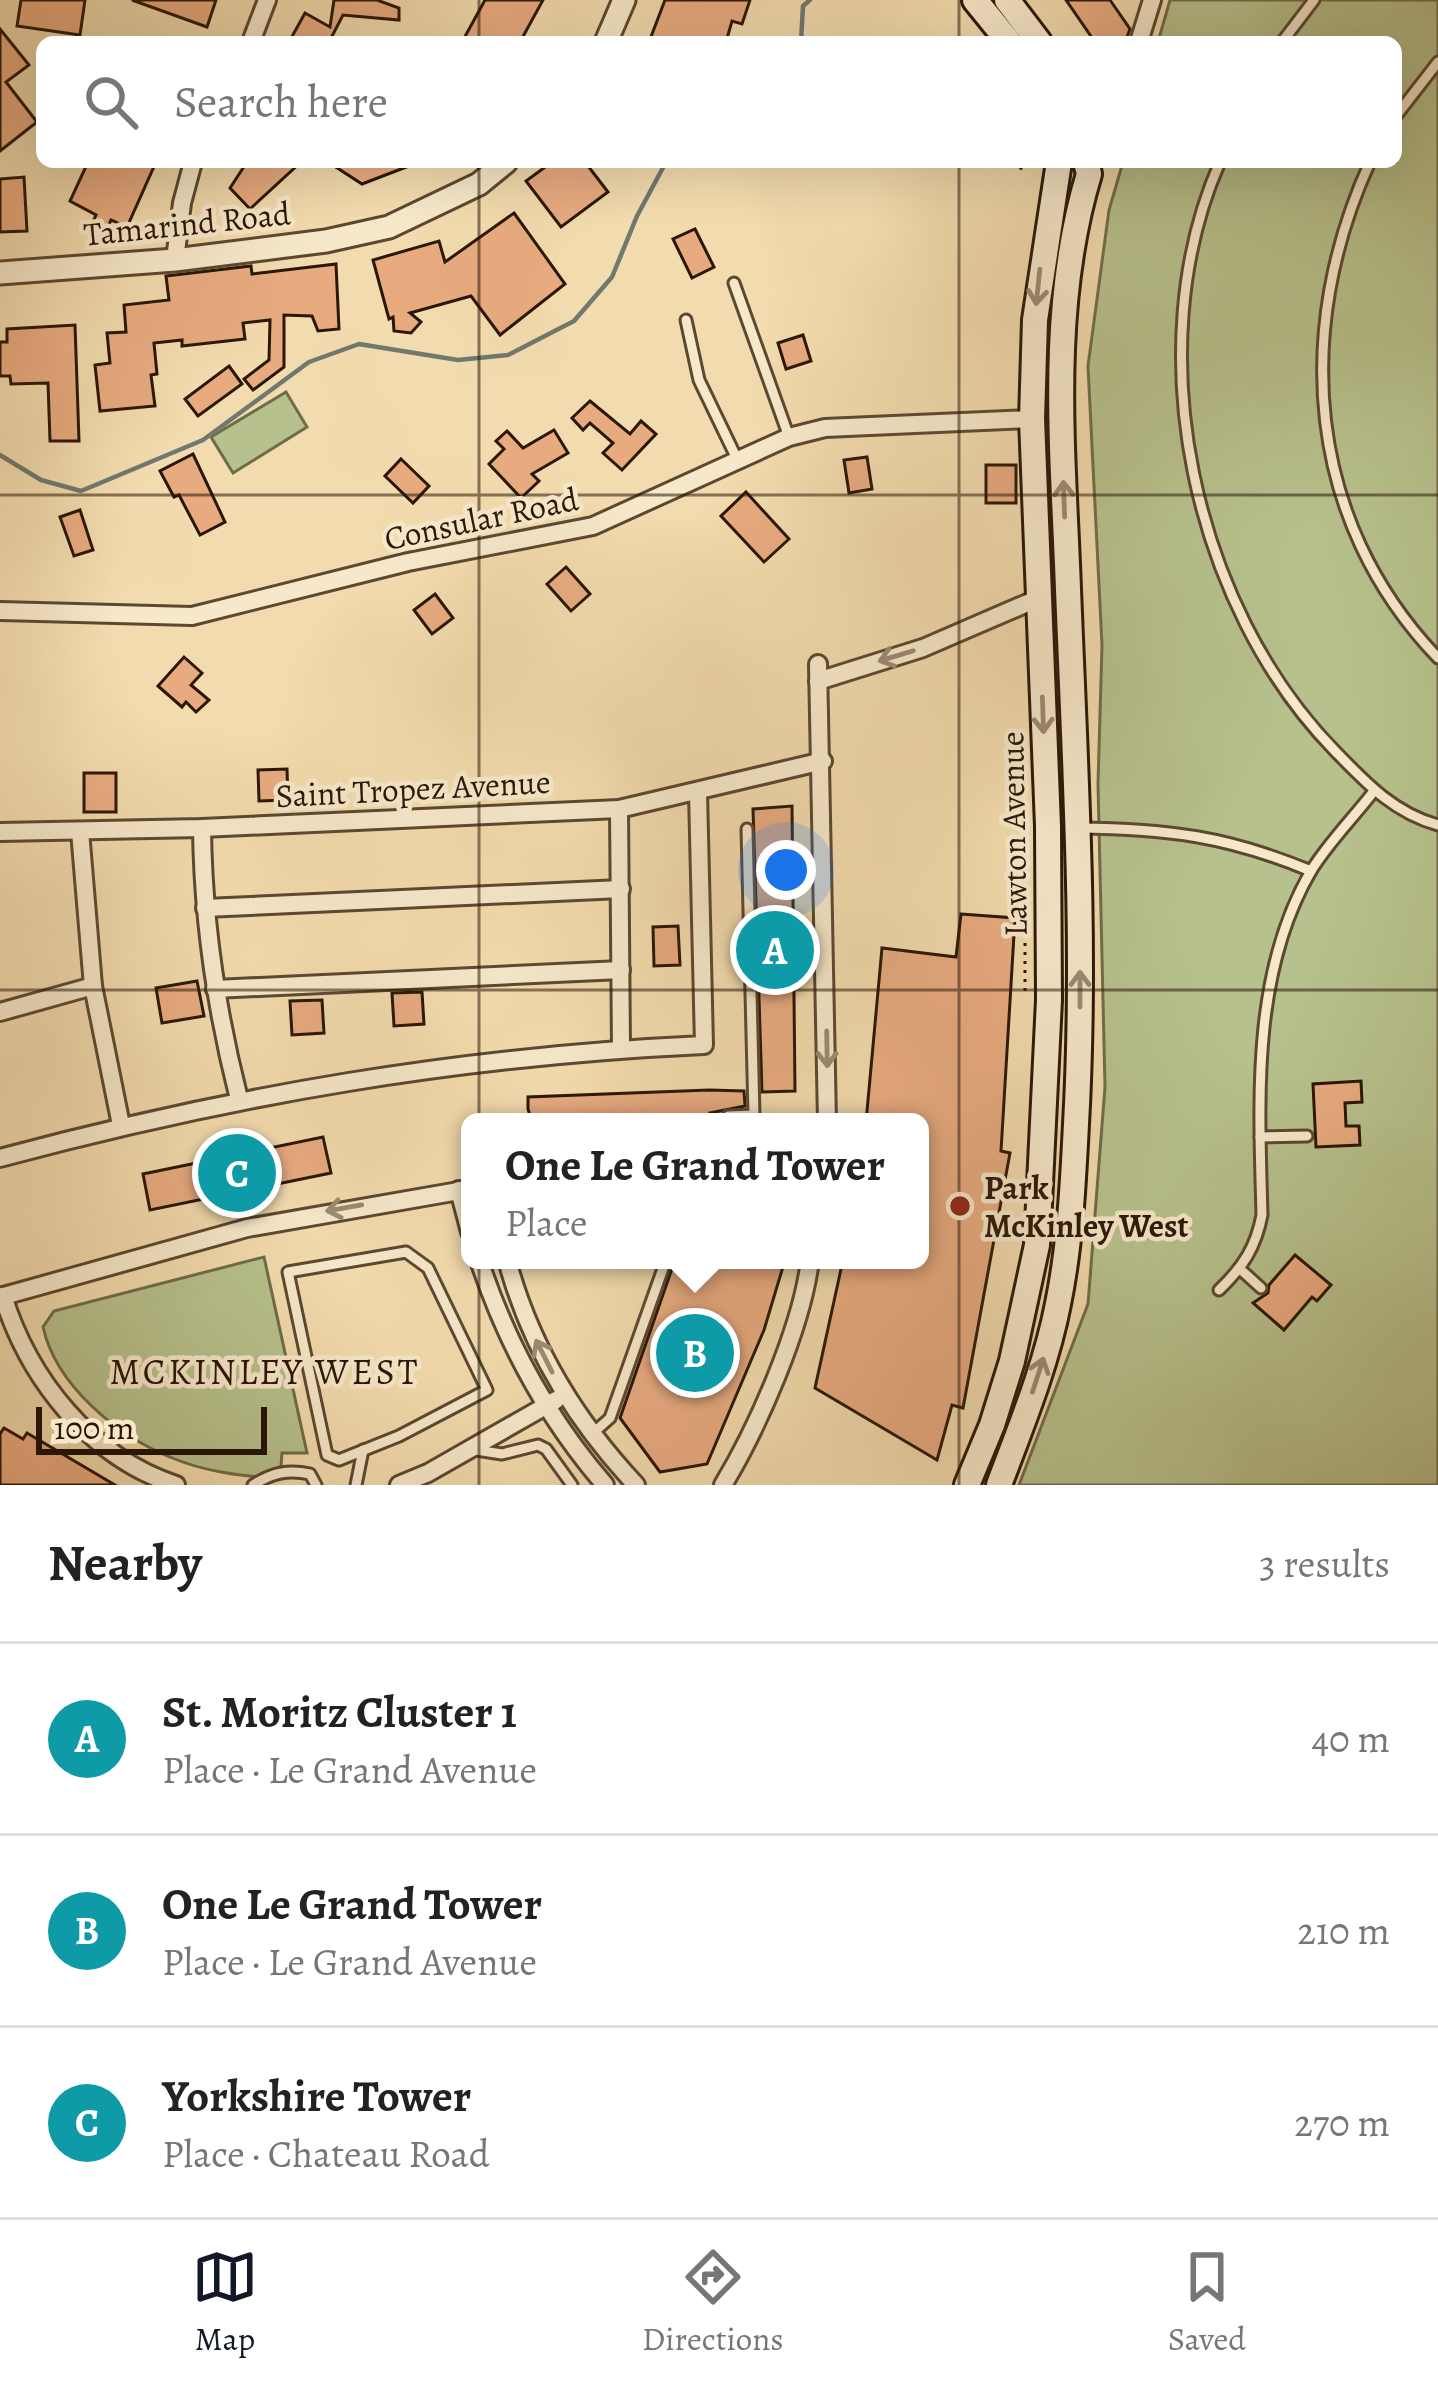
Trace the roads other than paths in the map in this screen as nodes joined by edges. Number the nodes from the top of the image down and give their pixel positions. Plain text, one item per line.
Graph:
1 (267, 0) edge
2 (624, 0) edge
3 (975, 0) edge
4 (1007, 0) edge
5 (1152, 0) edge
6 (1314, 0) edge
7 (253, 36) edge
8 (609, 36) edge
9 (1004, 36) edge
10 (1034, 36) edge
11 (1141, 36) edge
12 (1287, 36) edge
13 (1438, 62) edge
14 (1402, 108) edge
15 (191, 168) edge
16 (499, 168) edge
17 (1059, 168) edge
18 (1090, 168) edge
19 (1218, 168) edge
20 (1368, 168) edge
21 (176, 260) junction
22 (0, 273) edge
23 (734, 283) dead end
24 (686, 320) dead end
25 (1032, 418) junction
26 (789, 437) junction
27 (738, 461) junction
28 (1039, 598) junction
29 (0, 611) edge
30 (1438, 658) edge
31 (823, 760) junction
32 (1374, 791) junction
33 (698, 792) junction
34 (619, 809) junction
35 (1438, 825) edge
36 (202, 828) junction
37 (1076, 828) junction
38 (747, 829) dead end
39 (80, 831) junction
40 (0, 832) edge
41 (1312, 871) junction
42 (620, 889) junction
43 (205, 908) junction
44 (621, 970) junction
45 (93, 986) junction
46 (214, 989) junction
47 (0, 1012) edge
48 (621, 1049) junction
49 (239, 1099) junction
50 (754, 1113) edge
51 (826, 1113) edge
52 (121, 1125) junction
53 (1260, 1136) junction
54 (1307, 1136) dead end
55 (0, 1158) edge
56 (461, 1191) edge
57 (483, 1269) edge
58 (510, 1269) edge
59 (663, 1269) edge
60 (807, 1269) edge
61 (1240, 1269) junction
62 (1261, 1288) dead end
63 (1219, 1290) dead end
64 (1, 1296) edge
65 (565, 1395) junction
66 (547, 1406) junction
67 (592, 1434) junction
68 (363, 1449) junction
69 (470, 1449) junction
70 (176, 1485) edge
71 (253, 1485) edge
72 (316, 1485) edge
73 (356, 1485) edge
74 (399, 1485) edge
75 (572, 1485) edge
76 (605, 1485) edge
77 (636, 1485) edge
78 (723, 1485) edge
79 (967, 1485) edge
80 (999, 1485) edge

1 - 7 street
2 - 8 street
3 - 9 main road
4 - 10 main road
5 - 11 street
6 - 12 lane
13 - 14 lane
15 - 21 street
16 - 21 street, Tamarind Road
17 -> 25 main road, Lawton Avenue
37 -> 18 main road, Lawton Avenue
19 - 32 lane
20 - 30 lane
21 - 22 street, Tamarind Road
23 - 26 lane
24 - 27 lane
25 - 26 street, Consular Road
25 - 28 main road, Lawton Avenue
26 - 27 street, Consular Road
27 - 29 street, Consular Road
28 -> 31 street
28 -> 79 main road, Lawton Avenue
31 - 33 street, Saint Tropez Avenue
31 -> 51 street
32 - 35 lane
32 - 41 lane
33 - 34 street, Saint Tropez Avenue
33 - 48 street
34 - 36 street, Saint Tropez Avenue
34 - 42 street
36 - 39 street, Saint Tropez Avenue
36 - 43 street
37 - 41 lane
80 -> 37 main road, Lawton Avenue
38 - 50 lane
39 - 40 street, Saint Tropez Avenue
39 - 45 street
41 - 53 lane
42 - 43 street
42 - 44 street
43 - 46 street
44 - 46 street
44 - 48 street
45 - 47 street
45 - 52 street
46 - 49 street
48 - 49 street
49 - 52 street
52 - 55 street
53 - 54 lane
53 - 61 lane
56 -> 64 street
57 - 66 street
65 -> 58 street
59 - 67 lane
60 - 78 street
61 - 62 lane
61 - 63 lane
64 - 70 street
65 - 66 street
65 - 67 street
66 - 69 street
66 - 76 street
67 - 77 street
68 - 68 lane
68 - 73 lane
69 - 74 street
69 - 75 lane
71 - 72 lane

